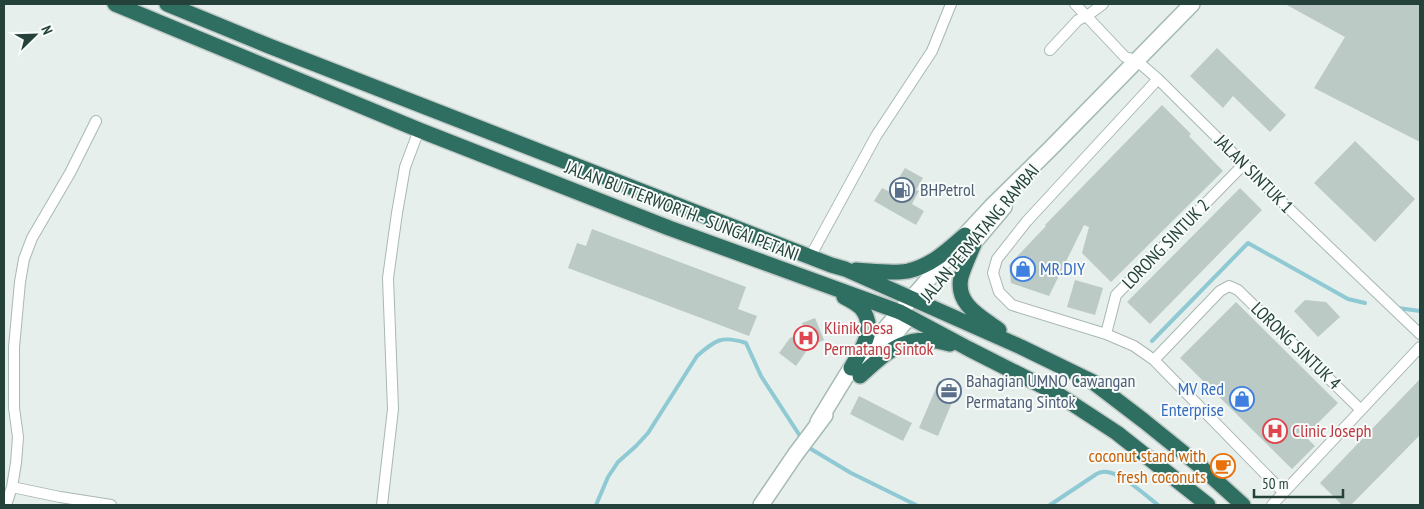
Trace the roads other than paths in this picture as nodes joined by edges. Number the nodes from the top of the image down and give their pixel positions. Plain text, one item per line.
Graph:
1 (115, 4) edge
2 (167, 4) edge
3 (951, 4) edge
4 (1075, 4) edge
5 (1103, 4) edge
6 (1192, 4) edge
7 (1087, 16) junction
8 (1050, 50) dead end
9 (1136, 60) junction
10 (1158, 79) junction
11 (96, 121) dead end
12 (417, 136) junction
13 (1244, 164) junction
14 (970, 239) junction
15 (810, 257) junction
16 (845, 269) junction
17 (823, 283) junction
18 (916, 301) junction
19 (905, 314) junction
20 (1106, 334) junction
21 (1420, 334) edge
22 (1021, 347) junction
23 (1420, 347) edge
24 (969, 349) junction
25 (1154, 360) junction
26 (855, 372) junction
27 (1361, 410) junction
28 (12, 487) junction
29 (1283, 492) junction
30 (6, 505) edge
31 (111, 505) edge
32 (382, 505) edge
33 (761, 505) edge
34 (1208, 505) edge
35 (1243, 505) edge
36 (1272, 505) edge

1 - 12 highway, JALAN BUTTERWORTH - SUNGAI PETANI
2 - 15 highway, JALAN BUTTERWORTH - SUNGAI PETANI
3 - 15 street
4 - 7 street, JALAN SINTUK 1
5 - 7 street
6 - 9 street, JALAN PERMATANG RAMBAI
7 - 8 street
7 - 9 street, JALAN SINTUK 1
9 - 10 street, JALAN SINTUK 1
9 - 14 street, JALAN PERMATANG RAMBAI
10 - 13 street, JALAN SINTUK 1
10 - 20 street
11 - 28 street
12 - 17 highway, JALAN BUTTERWORTH - SUNGAI PETANI
12 - 32 street
13 - 20 street, LORONG SINTUK 2
13 - 21 street, JALAN SINTUK 1
14 - 16 highway
14 - 18 street, JALAN PERMATANG RAMBAI
14 - 22 highway
15 - 16 highway, JALAN BUTTERWORTH - SUNGAI PETANI
16 - 18 highway, JALAN BUTTERWORTH - SUNGAI PETANI
17 - 19 highway, JALAN BUTTERWORTH - SUNGAI PETANI
17 - 26 highway
18 - 19 street, JALAN PERMATANG RAMBAI
18 - 22 highway, JALAN BUTTERWORTH - SUNGAI PETANI
19 - 24 highway, JALAN BUTTERWORTH - SUNGAI PETANI
19 - 26 street, JALAN PERMATANG RAMBAI
20 - 25 street
22 - 35 highway, JALAN BUTTERWORTH - SUNGAI PETANI
23 - 27 street
24 - 26 highway
24 - 34 highway, JALAN BUTTERWORTH - SUNGAI PETANI
25 - 27 street, LORONG SINTUK 4
25 - 29 street
26 - 33 street, JALAN PERMATANG RAMBAI
27 - 29 street
28 - 30 street
28 - 31 street
29 - 36 street

